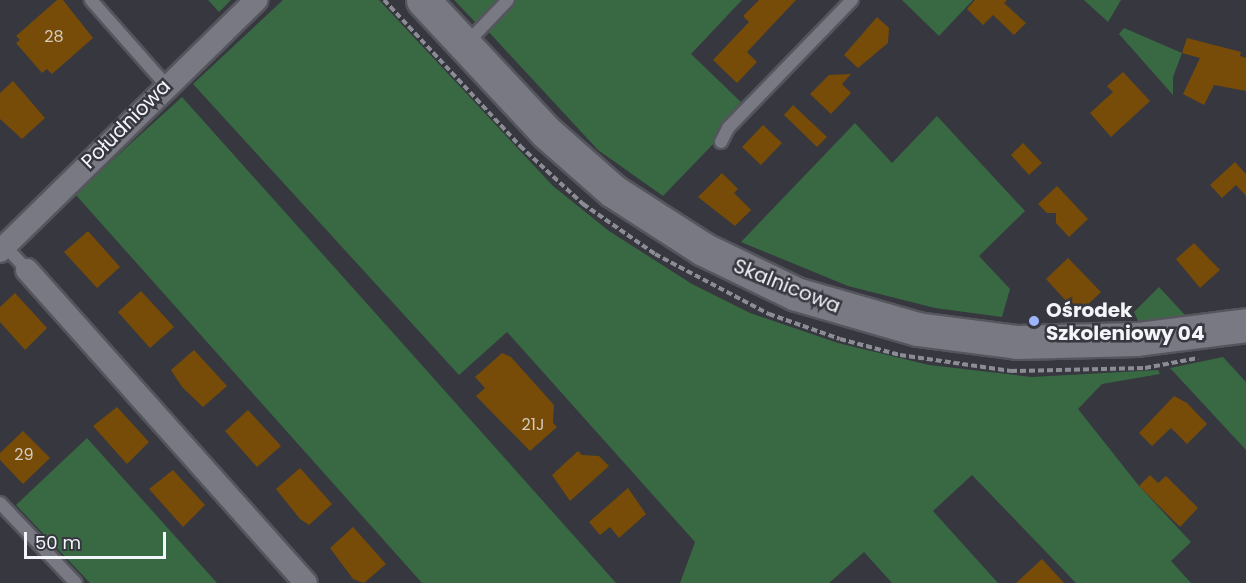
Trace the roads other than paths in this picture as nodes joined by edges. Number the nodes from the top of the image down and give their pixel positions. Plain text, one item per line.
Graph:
1 (91, 0) edge
2 (256, 0) edge
3 (423, 0) edge
4 (508, 0) edge
5 (852, 0) edge
6 (465, 45) junction
7 (166, 85) junction
8 (721, 142) dead end
9 (1, 246) edge
10 (27, 270) joint
11 (1246, 325) edge
12 (0, 503) edge
13 (76, 583) edge
14 (306, 583) edge

1 - 7 lane
2 - 7 street, Południowa
3 - 6 street, Skalnicowa
4 - 6 lane
5 - 8 lane
6 - 11 street, Skalnicowa
7 - 9 street, Południowa
9 - 10 lane
10 - 14 street
12 - 13 lane

